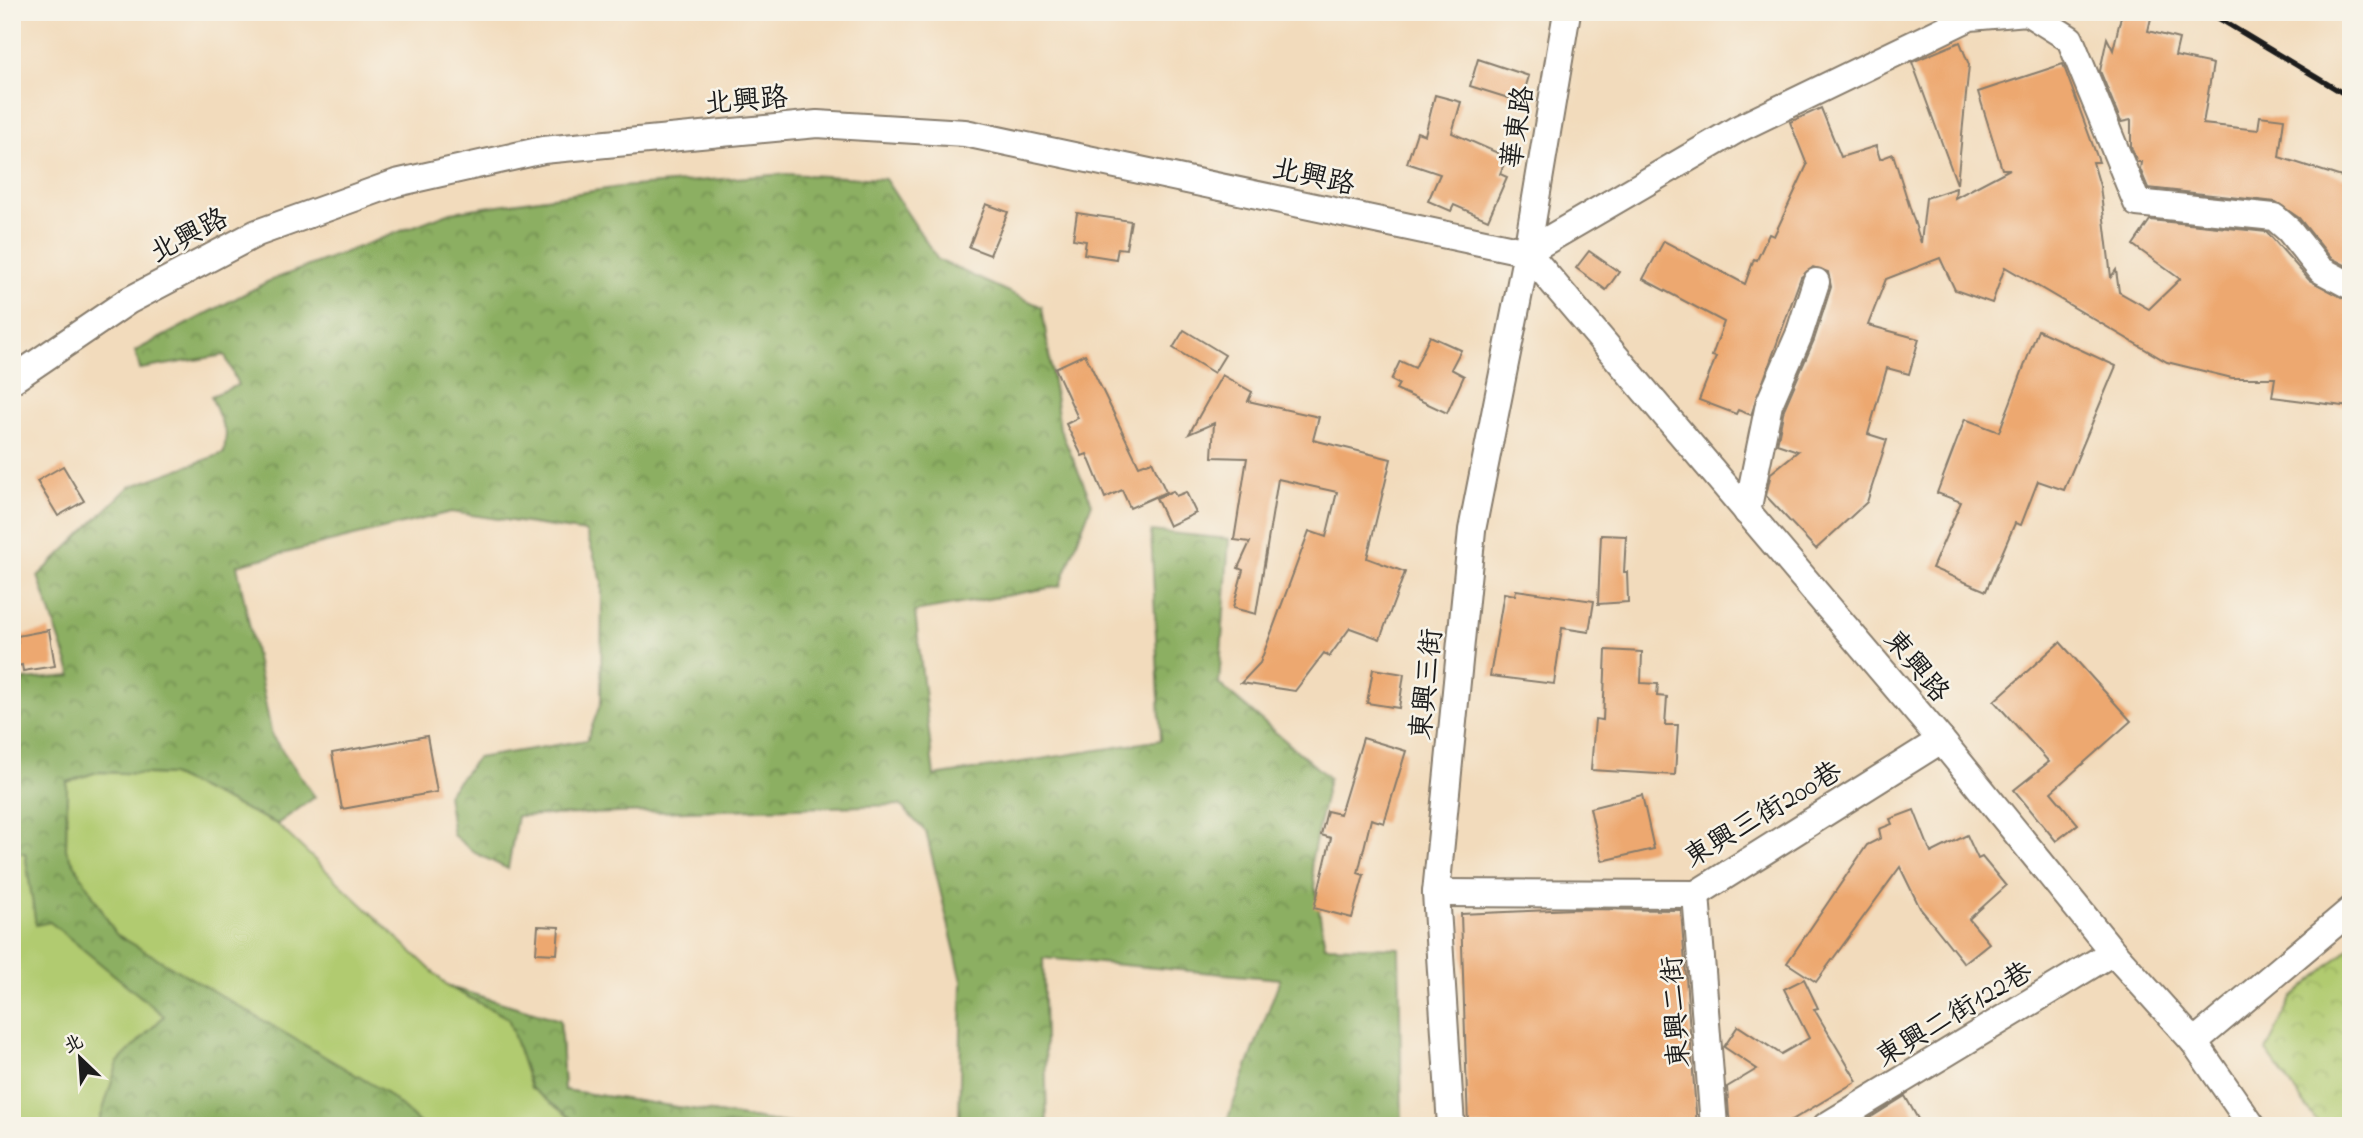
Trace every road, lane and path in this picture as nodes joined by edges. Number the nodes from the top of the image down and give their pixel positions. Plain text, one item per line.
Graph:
1 (1567, 12) edge
2 (1527, 253) junction
3 (1816, 282) dead end
4 (2351, 286) edge
5 (12, 380) edge
6 (1747, 512) junction
7 (1941, 740) junction
8 (1436, 893) junction
9 (1696, 894) junction
10 (2351, 910) edge
11 (2113, 952) junction
12 (2194, 1042) junction
13 (1451, 1126) edge
14 (1714, 1126) edge
15 (1826, 1126) edge
16 (2252, 1126) edge

1 - 2 street, 華東路
2 - 4 street
2 - 5 street, 北興路
2 - 6 street, 東興路
2 - 8 street, 東興三街
3 - 6 street
6 - 7 street, 東興路
7 - 9 street, 東興三街200巷
7 - 11 street, 東興路
8 - 9 street, 東興三街200巷
8 - 13 street, 東興三街
9 - 14 street, 東興二街
10 - 12 street
11 - 12 street, 東興路
11 - 15 street, 東興二街122巷
12 - 16 street, 東興路

